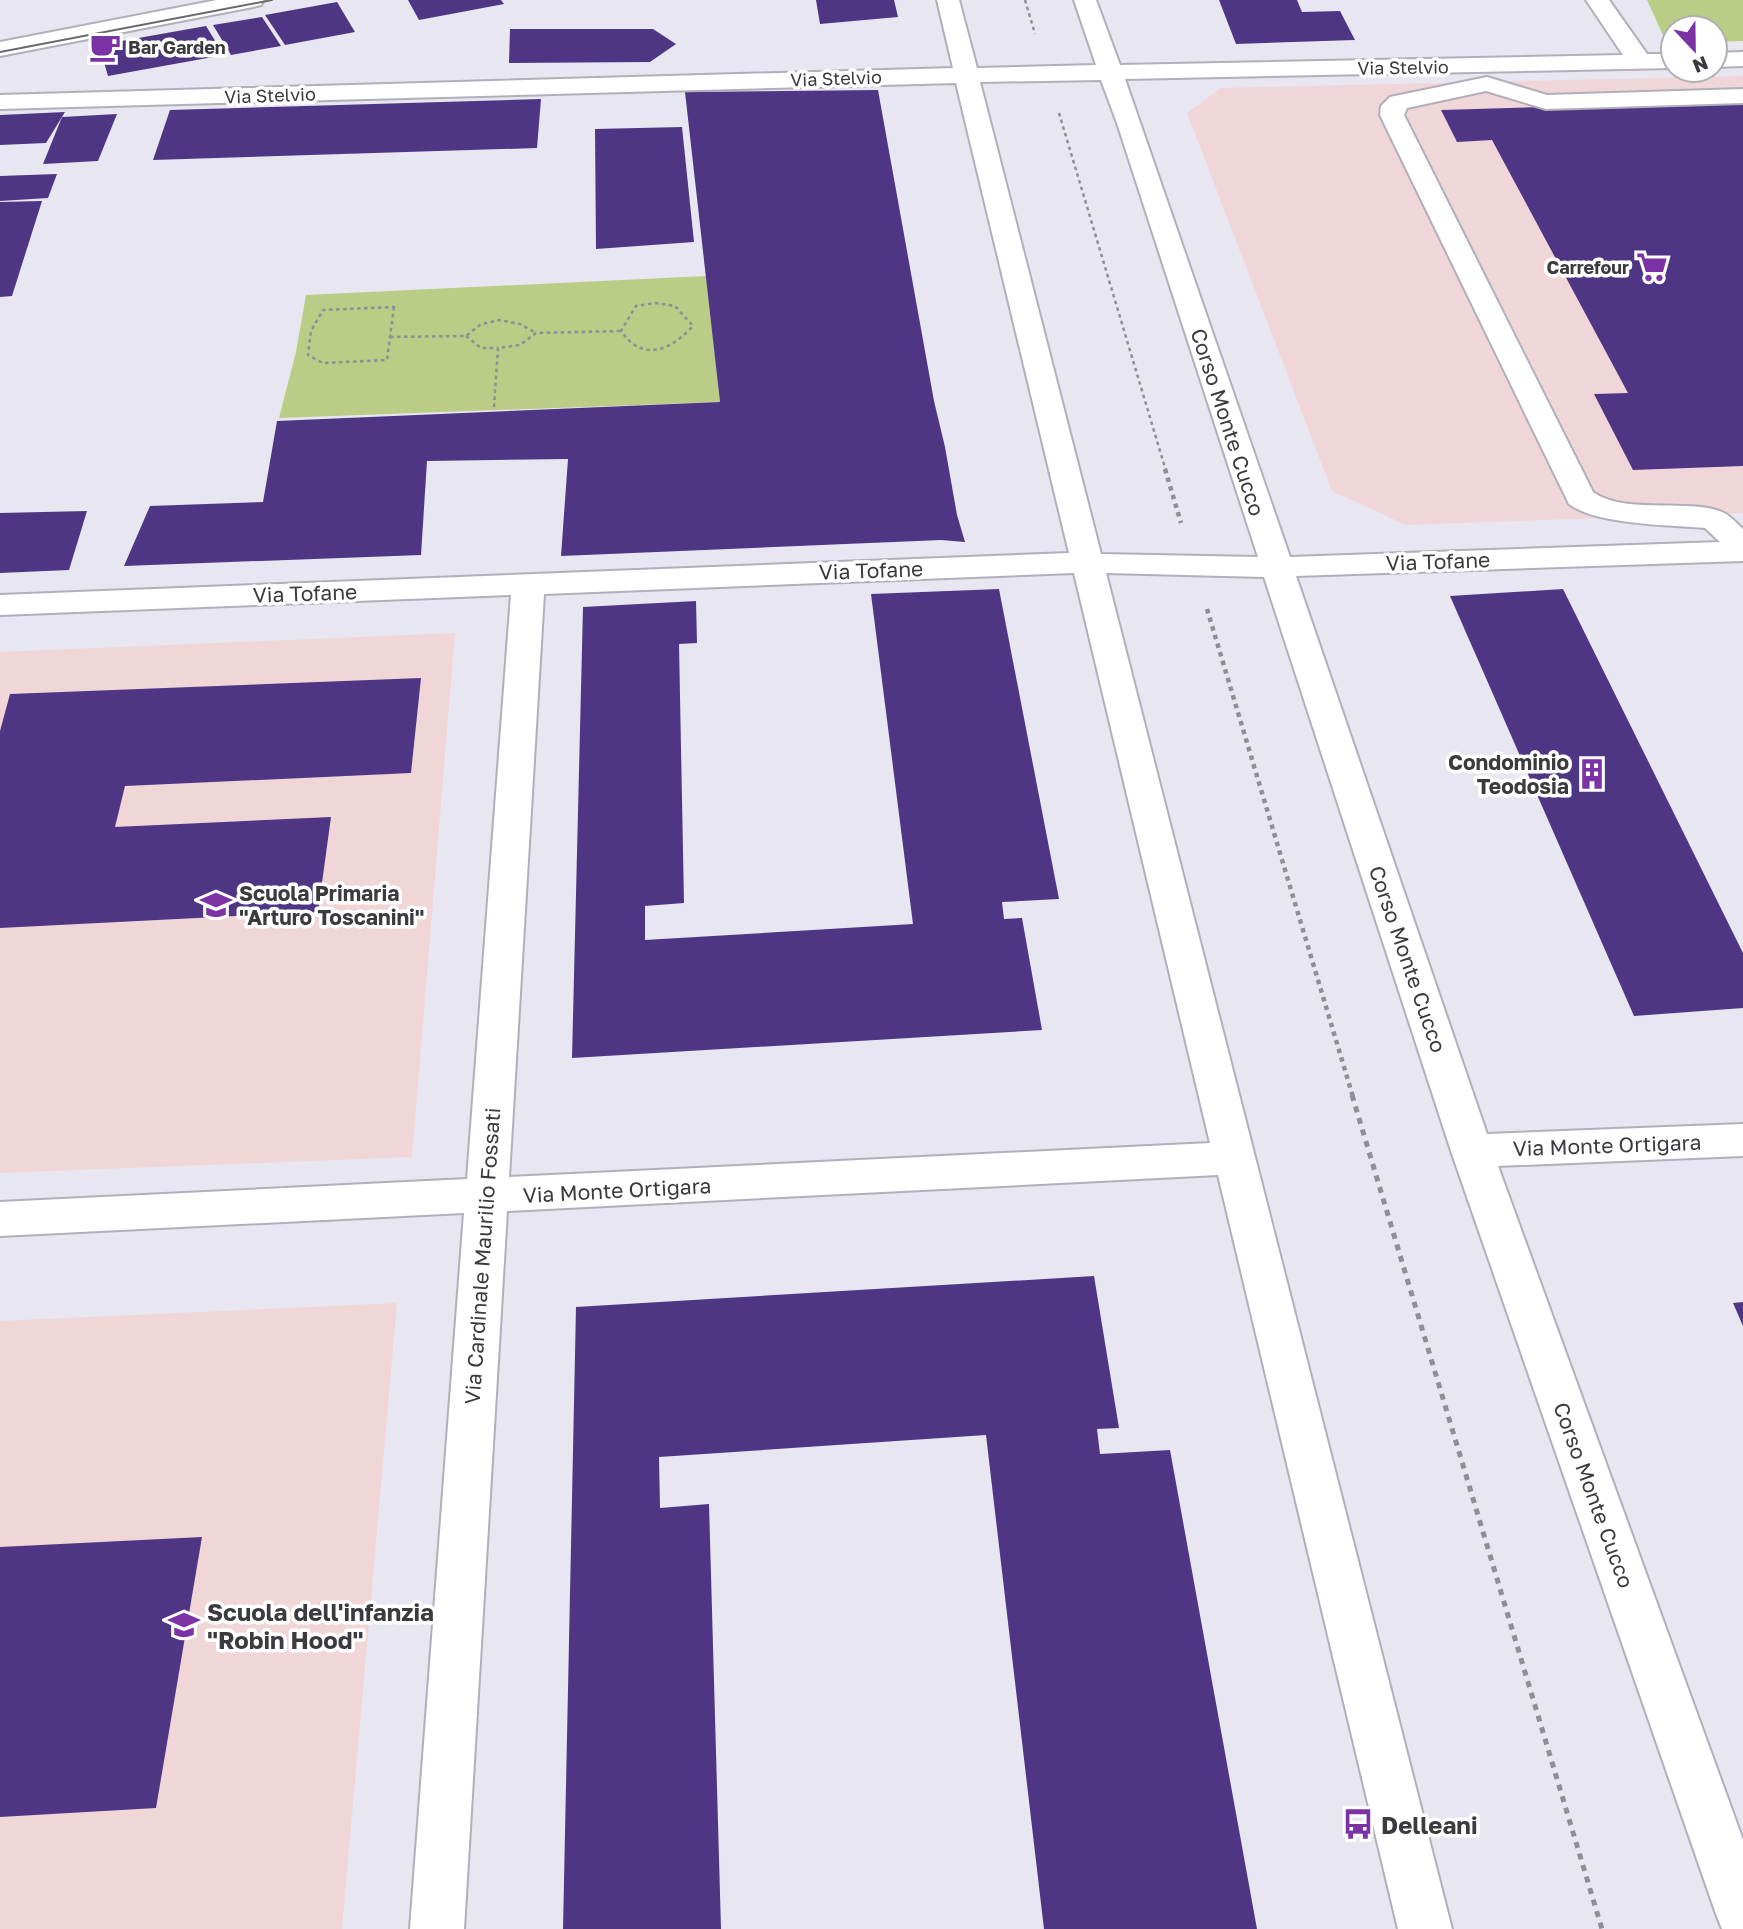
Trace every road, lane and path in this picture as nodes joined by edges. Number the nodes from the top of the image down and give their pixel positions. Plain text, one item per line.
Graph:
1 (253, 0) edge
2 (948, 0) edge
3 (1025, 0) edge
4 (1085, 0) edge
5 (1597, 0) edge
6 (0, 49) edge
7 (1659, 61) edge
8 (1640, 62) junction
9 (1112, 74) junction
10 (967, 75) junction
11 (1048, 75) junction
12 (1483, 75) junction
13 (1743, 96) edge
14 (0, 102) edge
15 (621, 331) junction
16 (536, 333) junction
17 (467, 336) junction
18 (390, 337) junction
19 (498, 348) junction
20 (494, 407) dead end
21 (1743, 549) edge
22 (1086, 562) junction
23 (1194, 564) junction
24 (1277, 566) junction
25 (528, 583) junction
26 (0, 605) edge
27 (1743, 1140) edge
28 (1472, 1151) junction
29 (1233, 1158) junction
30 (486, 1196) junction
31 (0, 1219) edge
32 (1743, 1914) edge
33 (437, 1929) edge
34 (1425, 1929) edge
35 (1602, 1929) edge

1 - 6 street
2 - 10 street
3 - 11 path
4 - 9 street, Corso Monte Cucco
5 - 8 street
7 - 8 street, Via Stelvio
8 - 12 street, Via Stelvio
9 - 11 street, Via Stelvio
9 - 12 street, Via Stelvio
9 - 24 street, Corso Monte Cucco
10 - 11 street, Via Stelvio
10 - 14 street, Via Stelvio
10 - 22 street
11 - 23 path
12 - 13 street
12 - 21 street
15 - 15 path
15 - 16 path
16 - 17 path
16 - 19 path
17 - 18 path
17 - 19 path
18 - 18 path
19 - 20 path
21 - 24 street, Via Tofane
22 - 23 street, Via Tofane
22 - 25 street, Via Tofane
22 - 29 street
23 - 24 street, Via Tofane
23 - 35 path
24 - 28 street, Corso Monte Cucco
25 - 26 street, Via Tofane
25 - 30 street, Via Cardinale Maurilio Fossati
27 - 28 street, Via Monte Ortigara
28 - 32 street, Corso Monte Cucco
29 - 30 street, Via Monte Ortigara
29 - 34 street
30 - 31 street, Via Monte Ortigara
30 - 33 street, Via Cardinale Maurilio Fossati

